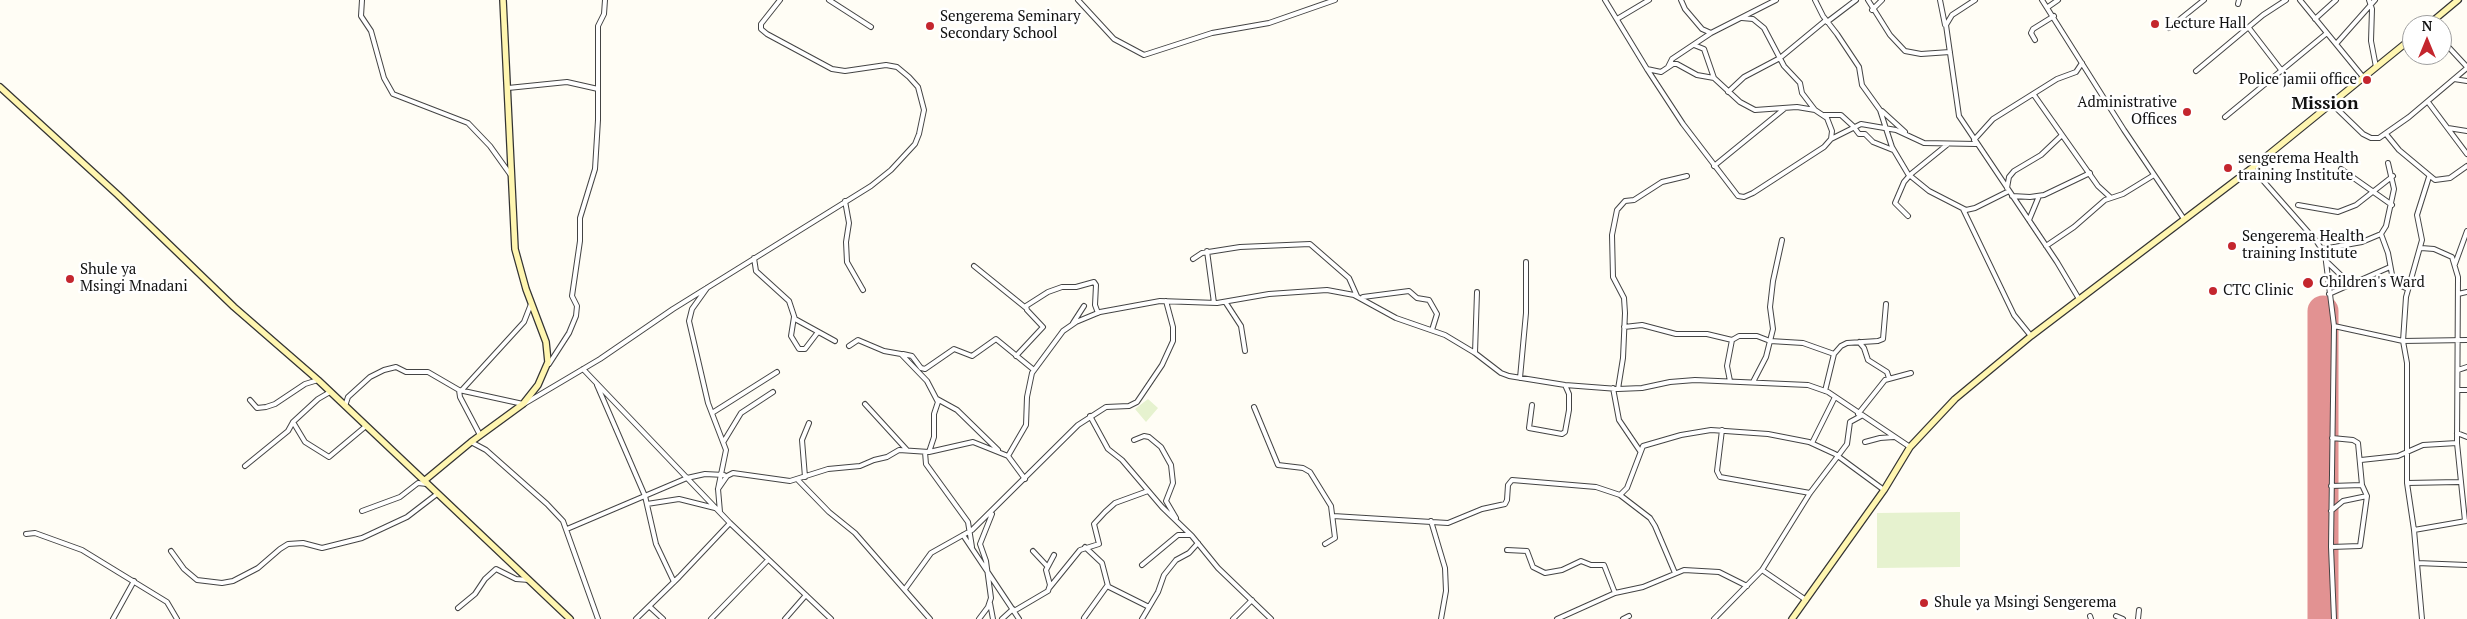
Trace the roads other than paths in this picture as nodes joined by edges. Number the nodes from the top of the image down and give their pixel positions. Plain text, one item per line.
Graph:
1 (362, 0) edge
2 (503, 0) edge
3 (605, 0) edge
4 (780, 0) edge
5 (829, 0) edge
6 (1078, 0) edge
7 (1336, 0) edge
8 (1605, 0) edge
9 (1649, 0) edge
10 (1681, 0) edge
11 (1776, 0) edge
12 (1816, 0) edge
13 (1856, 0) edge
14 (1868, 0) edge
15 (1882, 0) edge
16 (1940, 0) edge
17 (1975, 0) edge
18 (2042, 0) edge
19 (2058, 0) edge
20 (2204, 0) edge
21 (2286, 0) edge
22 (2300, 0) edge
23 (2336, 0) edge
24 (2375, 0) edge
25 (2458, 0) edge
26 (2370, 2) edge
27 (2048, 7) junction
28 (1872, 10) junction
29 (2440, 15) edge
30 (2054, 16) junction
31 (1740, 18) junction
32 (1617, 19) junction
33 (2315, 19) junction
34 (1826, 21) junction
35 (872, 27) dead end
36 (2169, 28) dead end
37 (2249, 28) junction
38 (1946, 29) junction
39 (2327, 33) junction
40 (1711, 34) junction
41 (2035, 40) dead end
42 (2336, 44) junction
43 (1694, 45) junction
44 (2402, 46) edge
45 (2452, 51) edge
46 (1950, 52) junction
47 (1780, 58) junction
48 (2082, 64) junction
49 (1668, 67) junction
50 (2376, 67) junction
51 (2467, 68) edge
52 (1647, 69) junction
53 (2196, 71) dead end
54 (2282, 71) junction
55 (2364, 77) junction
56 (1714, 78) junction
57 (2454, 79) junction
58 (2467, 81) edge
59 (0, 87) edge
60 (508, 88) junction
61 (598, 89) junction
62 (1728, 92) junction
63 (2034, 95) junction
64 (2428, 102) junction
65 (2332, 104) junction
66 (1786, 108) junction
67 (1816, 110) junction
68 (1880, 110) junction
69 (1824, 115) junction
70 (2225, 117) dead end
71 (1853, 126) junction
72 (1887, 128) junction
73 (2448, 128) junction
74 (2467, 130) edge
75 (2386, 134) junction
76 (1910, 135) junction
77 (2061, 136) junction
78 (1831, 139) junction
79 (1975, 142) junction
80 (1948, 144) junction
81 (1893, 150) junction
82 (2467, 154) edge
83 (2388, 163) dead end
84 (1714, 166) junction
85 (2467, 166) edge
86 (2252, 168) junction
87 (2341, 169) dead end
88 (2090, 173) junction
89 (1910, 175) junction
90 (2154, 175) junction
91 (1687, 176) dead end
92 (2393, 176) junction
93 (2429, 177) junction
94 (512, 178) junction
95 (2008, 190) junction
96 (2374, 192) junction
97 (2012, 196) junction
98 (2039, 196) junction
99 (2110, 197) junction
100 (845, 201) junction
101 (2298, 205) dead end
102 (2392, 205) junction
103 (1963, 209) junction
104 (1908, 216) dead end
105 (2184, 219) junction
106 (2029, 220) junction
107 (2467, 231) edge
108 (2381, 234) junction
109 (1782, 240) dead end
110 (2046, 246) junction
111 (2420, 248) junction
112 (2323, 249) junction
113 (1207, 251) junction
114 (754, 258) junction
115 (1193, 259) dead end
116 (2326, 261) junction
117 (1526, 262) dead end
118 (2455, 264) junction
119 (974, 266) dead end
120 (2390, 267) junction
121 (2350, 284) junction
122 (708, 287) junction
123 (2408, 289) junction
124 (864, 290) dead end
125 (1477, 292) dead end
126 (2467, 292) edge
127 (2329, 294) junction
128 (2458, 294) junction
129 (1359, 297) junction
130 (2079, 299) junction
131 (1166, 300) junction
132 (531, 302) junction
133 (1226, 303) junction
134 (1214, 304) junction
135 (1886, 304) dead end
136 (1084, 306) dead end
137 (1026, 308) junction
138 (1098, 313) junction
139 (794, 317) junction
140 (1074, 323) junction
141 (1624, 326) junction
142 (2334, 326) junction
143 (1432, 330) junction
144 (818, 332) junction
145 (2031, 336) junction
146 (1732, 340) junction
147 (2458, 340) junction
148 (2467, 340) edge
149 (835, 341) dead end
150 (1770, 341) junction
151 (2403, 341) junction
152 (1859, 342) junction
153 (849, 346) dead end
154 (1245, 351) dead end
155 (1476, 353) junction
156 (901, 354) junction
157 (1834, 354) junction
158 (1016, 356) junction
159 (2467, 367) edge
160 (546, 368) junction
161 (583, 369) junction
162 (1034, 370) junction
163 (2458, 370) junction
164 (778, 372) dead end
165 (1911, 373) dead end
166 (1520, 378) junction
167 (1889, 378) junction
168 (318, 380) junction
169 (595, 381) junction
170 (1730, 381) junction
171 (1753, 382) junction
172 (1565, 384) junction
173 (1616, 388) junction
174 (460, 390) junction
175 (1825, 390) junction
176 (2458, 390) junction
177 (2467, 390) edge
178 (330, 392) junction
179 (772, 392) dead end
180 (1835, 397) junction
181 (937, 399) junction
182 (250, 400) dead end
183 (523, 404) junction
184 (865, 404) dead end
185 (1532, 405) dead end
186 (345, 406) junction
187 (1254, 407) dead end
188 (516, 409) junction
189 (712, 413) junction
190 (1860, 415) junction
191 (1090, 416) junction
192 (293, 422) junction
193 (809, 423) dead end
194 (366, 426) junction
195 (1722, 430) junction
196 (2457, 432) junction
197 (480, 435) junction
198 (1894, 437) junction
199 (2467, 437) edge
200 (2332, 438) junction
201 (1134, 440) dead end
202 (724, 441) junction
203 (472, 442) junction
204 (1865, 442) dead end
205 (1812, 443) junction
206 (2457, 443) junction
207 (1910, 447) junction
208 (907, 450) junction
209 (1640, 451) junction
210 (927, 452) junction
211 (1001, 452) junction
212 (2406, 453) junction
213 (1008, 456) junction
214 (1838, 456) junction
215 (2361, 460) junction
216 (245, 466) dead end
217 (722, 474) junction
218 (728, 476) junction
219 (805, 477) junction
220 (687, 478) junction
221 (1025, 479) junction
222 (797, 480) junction
223 (426, 482) junction
224 (2459, 482) junction
225 (2406, 483) junction
226 (2362, 485) junction
227 (2331, 486) junction
228 (718, 489) junction
229 (1884, 490) junction
230 (1148, 491) junction
231 (1810, 493) junction
232 (437, 494) junction
233 (1620, 495) junction
234 (645, 496) junction
235 (2367, 496) junction
236 (647, 504) junction
237 (715, 508) junction
238 (2331, 510) junction
239 (362, 511) dead end
240 (992, 512) junction
241 (720, 513) junction
242 (1333, 516) junction
243 (1432, 521) junction
244 (2466, 521) edge
245 (1178, 522) junction
246 (730, 523) junction
247 (567, 529) junction
248 (971, 530) junction
249 (2414, 530) junction
250 (26, 534) dead end
251 (962, 535) junction
252 (1192, 536) junction
253 (1198, 543) junction
254 (1325, 544) dead end
255 (972, 547) junction
256 (1086, 547) junction
257 (2331, 547) junction
258 (1506, 550) dead end
259 (171, 551) dead end
260 (1033, 551) dead end
261 (1054, 555) dead end
262 (768, 560) junction
263 (2417, 563) junction
264 (1142, 565) dead end
265 (2466, 565) edge
266 (1047, 566) junction
267 (987, 570) junction
268 (1762, 570) junction
269 (1675, 573) junction
270 (529, 580) junction
271 (134, 581) junction
272 (674, 582) junction
273 (1108, 586) junction
274 (1747, 586) junction
275 (1050, 587) junction
276 (905, 589) junction
277 (1615, 593) junction
278 (806, 595) junction
279 (1252, 600) junction
280 (1806, 600) junction
281 (990, 603) junction
282 (650, 607) junction
283 (1149, 607) junction
284 (458, 608) dead end
285 (1013, 610) junction
286 (2139, 610) dead end
287 (564, 614) junction
288 (1629, 616) dead end
289 (2116, 616) dead end
290 (1084, 618) edge
291 (114, 619) edge
292 (177, 619) edge
293 (559, 619) edge
294 (570, 619) edge
295 (598, 619) edge
296 (636, 619) edge
297 (662, 619) edge
298 (712, 619) edge
299 (784, 619) edge
300 (831, 619) edge
301 (930, 619) edge
302 (979, 619) edge
303 (993, 619) edge
304 (1002, 619) edge
305 (1019, 619) edge
306 (1142, 619) edge
307 (1233, 619) edge
308 (1271, 619) edge
309 (1441, 619) edge
310 (1557, 619) edge
311 (1623, 619) edge
312 (1714, 619) edge
313 (1792, 619) edge
314 (2123, 619) edge
315 (2138, 619) edge
316 (2334, 619) edge
317 (2422, 619) edge

1 - 94 street
2 - 60 main road
3 - 61 street
4 - 100 street
5 - 35 street
6 - 7 street
8 - 32 street
9 - 32 street
10 - 40 street
11 - 31 street
12 - 34 street
13 - 34 street
14 - 28 street
15 - 28 street
16 - 38 street
17 - 38 street
18 - 27 street
19 - 27 street
20 - 36 street
21 - 37 street
22 - 33 street
23 - 33 street
24 - 26 street
25 - 29 main road
26 - 42 street
26 - 50 street
27 - 30 street
28 - 46 street
30 - 41 street
30 - 48 street
31 - 40 street
31 - 47 street
32 - 52 street
33 - 39 street
34 - 47 street
34 - 68 street
37 - 53 street
37 - 54 street
38 - 46 street
39 - 42 street
39 - 54 street
40 - 43 street
42 - 55 street
43 - 49 street
43 - 56 street
44 - 50 main road
45 - 51 street
46 - 79 street
47 - 62 street
47 - 67 street
48 - 63 street
48 - 90 street
49 - 52 street
49 - 56 street
50 - 55 main road
51 - 57 street
52 - 84 street
54 - 70 street
55 - 65 main road
56 - 62 street
57 - 58 street
57 - 64 street
59 - 168 main road
60 - 61 street
60 - 94 main road
61 - 160 street
62 - 66 street
63 - 77 street
63 - 79 street
64 - 73 street
64 - 75 street
65 - 75 street
65 - 86 main road
66 - 67 street
66 - 84 street
67 - 69 street
68 - 72 street
68 - 76 street
69 - 71 street
69 - 78 street
71 - 72 street
71 - 78 street
71 - 81 street
72 - 76 street
72 - 81 street
73 - 74 street
73 - 82 street
75 - 93 street
76 - 80 street
77 - 88 street
77 - 95 street
78 - 84 street
79 - 80 street
79 - 95 street
80 - 89 street
81 - 89 street
83 - 92 street
85 - 93 street
86 - 105 main road
86 - 112 street
87 - 96 street
88 - 98 street
88 - 99 street
89 - 103 street
89 - 104 street
90 - 99 street
90 - 105 street
91 - 141 street
92 - 96 street
92 - 102 street
93 - 111 street
94 - 132 main road
95 - 97 street
95 - 103 street
96 - 101 street
96 - 102 street
97 - 98 street
97 - 106 street
98 - 106 street
99 - 110 street
100 - 114 street
100 - 124 street
102 - 108 street
103 - 145 street
105 - 130 main road
106 - 110 street
107 - 118 street
108 - 112 street
108 - 120 street
109 - 150 street
110 - 130 street
111 - 118 street
111 - 123 street
112 - 116 street
113 - 115 street
113 - 129 street
113 - 134 street
114 - 122 street
114 - 139 street
116 - 121 street
116 - 127 street
117 - 166 street
118 - 128 street
119 - 137 street
120 - 121 street
120 - 123 street
121 - 127 street
122 - 161 street
122 - 189 street
123 - 151 street
125 - 155 street
126 - 128 street
127 - 142 street
128 - 147 street
129 - 133 street
129 - 143 street
129 - 143 street
130 - 145 main road
131 - 134 street
131 - 138 street
131 - 191 street
132 - 160 main road
132 - 174 street
133 - 134 street
133 - 154 street
135 - 152 street
136 - 140 street
137 - 138 street
137 - 158 street
138 - 140 street
139 - 144 street
139 - 144 street
140 - 162 street
141 - 146 street
141 - 173 street
142 - 151 street
142 - 200 street
143 - 155 street
144 - 149 street
145 - 207 main road
146 - 150 street
146 - 170 street
147 - 148 street
147 - 151 street
147 - 163 street
150 - 157 street
150 - 171 street
151 - 212 street
152 - 157 street
152 - 167 street
153 - 156 street
155 - 166 street
156 - 158 street
156 - 181 street
157 - 175 street
158 - 162 street
159 - 163 street
160 - 183 main road
161 - 169 street
161 - 188 street
162 - 213 street
163 - 176 street
164 - 189 street
165 - 167 street
166 - 172 street
167 - 190 street
168 - 178 main road
168 - 182 street
169 - 220 street
169 - 234 street
170 - 171 street
170 - 173 street
171 - 175 street
172 - 173 street
172 - 185 street
173 - 209 street
174 - 183 street
174 - 186 street
174 - 197 street
175 - 180 street
176 - 177 street
176 - 196 street
178 - 186 main road
178 - 192 street
179 - 202 street
180 - 190 street
180 - 205 street
181 - 210 street
181 - 211 street
183 - 188 main road
184 - 208 street
186 - 194 main road
187 - 242 street
188 - 197 main road
189 - 202 street
190 - 198 street
190 - 214 street
191 - 221 street
191 - 230 street
192 - 194 street
192 - 216 street
193 - 219 street
194 - 223 main road
195 - 205 street
195 - 209 street
195 - 231 street
196 - 199 street
196 - 206 street
197 - 203 main road
198 - 204 street
198 - 207 street
200 - 215 street
200 - 227 street
201 - 245 street
202 - 217 street
203 - 223 main road
203 - 247 street
205 - 214 street
206 - 212 street
206 - 224 street
207 - 229 main road
208 - 210 street
208 - 219 street
209 - 233 street
210 - 211 street
210 - 248 street
211 - 213 street
212 - 215 street
212 - 225 street
213 - 221 street
214 - 229 street
214 - 231 street
215 - 226 street
217 - 218 street
217 - 220 street
217 - 228 street
218 - 222 street
218 - 228 street
219 - 222 street
220 - 234 street
220 - 237 street
221 - 240 street
222 - 276 street
223 - 232 main road
223 - 239 street
224 - 225 street
224 - 244 street
225 - 249 street
226 - 227 street
226 - 235 street
227 - 238 street
228 - 241 street
229 - 280 main road
230 - 245 street
230 - 256 street
231 - 268 street
232 - 259 street
232 - 270 main road
233 - 243 street
233 - 269 street
234 - 236 street
234 - 247 street
235 - 238 street
235 - 257 street
236 - 237 street
236 - 272 street
237 - 241 street
238 - 257 street
240 - 248 street
240 - 267 street
241 - 246 street
242 - 243 street
242 - 254 street
243 - 309 street
244 - 249 street
245 - 252 street
246 - 262 street
246 - 272 street
247 - 295 street
248 - 251 street
248 - 255 street
249 - 263 street
250 - 271 street
251 - 255 street
251 - 276 street
252 - 253 street
252 - 264 street
253 - 279 street
253 - 283 street
255 - 267 street
256 - 273 street
256 - 275 street
257 - 316 street
258 - 277 street
260 - 266 street
261 - 266 street
262 - 278 street
262 - 298 street
263 - 265 street
263 - 317 street
266 - 275 street
267 - 281 street
267 - 285 street
268 - 274 street
268 - 280 street
269 - 274 street
269 - 277 street
270 - 284 street
270 - 287 main road
271 - 291 street
271 - 292 street
272 - 282 street
273 - 283 street
273 - 290 street
274 - 312 street
275 - 285 street
276 - 301 street
277 - 310 street
278 - 299 street
278 - 300 street
279 - 307 street
279 - 308 street
280 - 313 main road
281 - 302 street
281 - 303 street
282 - 296 street
282 - 297 street
283 - 306 street
285 - 304 street
285 - 305 street
286 - 315 street
287 - 293 street
287 - 294 main road
288 - 311 street
289 - 314 street

